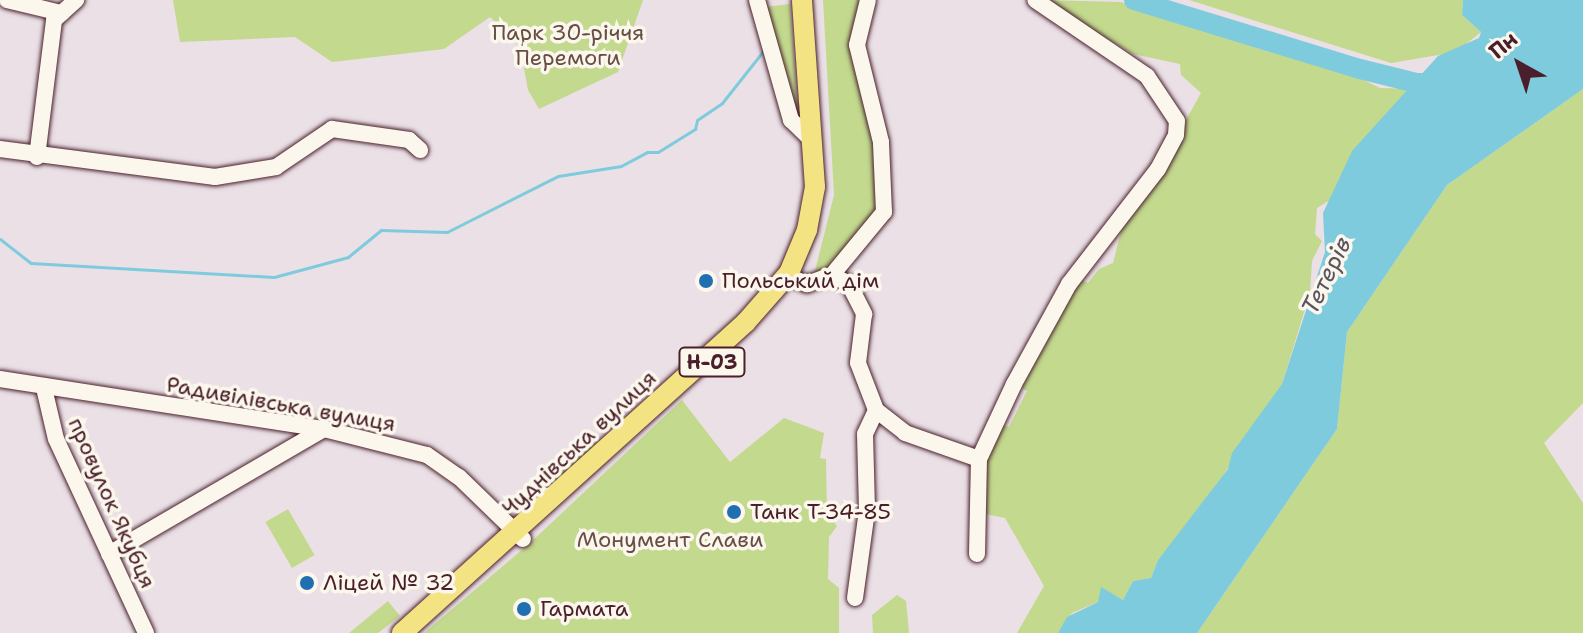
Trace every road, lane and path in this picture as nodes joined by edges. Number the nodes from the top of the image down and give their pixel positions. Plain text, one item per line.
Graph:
1 (7, 0) edge
2 (76, 0) edge
3 (757, 0) edge
4 (802, 0) edge
5 (811, 0) edge
6 (868, 0) edge
7 (1035, 0) edge
8 (61, 13) junction
9 (812, 140) junction
10 (0, 149) edge
11 (420, 150) dead end
12 (37, 157) junction
13 (832, 275) junction
14 (791, 278) junction
15 (0, 379) edge
16 (44, 388) junction
17 (876, 410) junction
18 (324, 429) junction
19 (979, 459) junction
20 (521, 536) junction
21 (109, 554) junction
22 (977, 554) dead end
23 (855, 598) dead end
24 (146, 633) edge
25 (402, 633) edge
26 (413, 633) edge

1 - 8 street
2 - 8 street
3 - 9 street
4 - 9 main road, Чуднівська вулиця / Н-03
5 - 14 main road, Чуднівська вулиця / Н-03
6 - 13 street
7 - 19 street
8 - 12 street
9 - 14 main road, Чуднівська вулиця / Н-03
10 - 12 street
11 - 12 street
13 - 14 street
13 - 17 street
14 - 20 main road, Чуднівська вулиця / Н-03
15 - 16 street, Радивілівська вулиця
16 - 18 street, Радивілівська вулиця
16 - 21 street, провулок Якубця
17 - 19 street
17 - 23 street
18 - 20 street, Радивілівська вулиця
18 - 21 street
19 - 22 street
20 - 25 main road, Чуднівська вулиця / Н-03
20 - 26 main road, Чуднівська вулиця / Н-03
21 - 24 street, провулок Якубця

